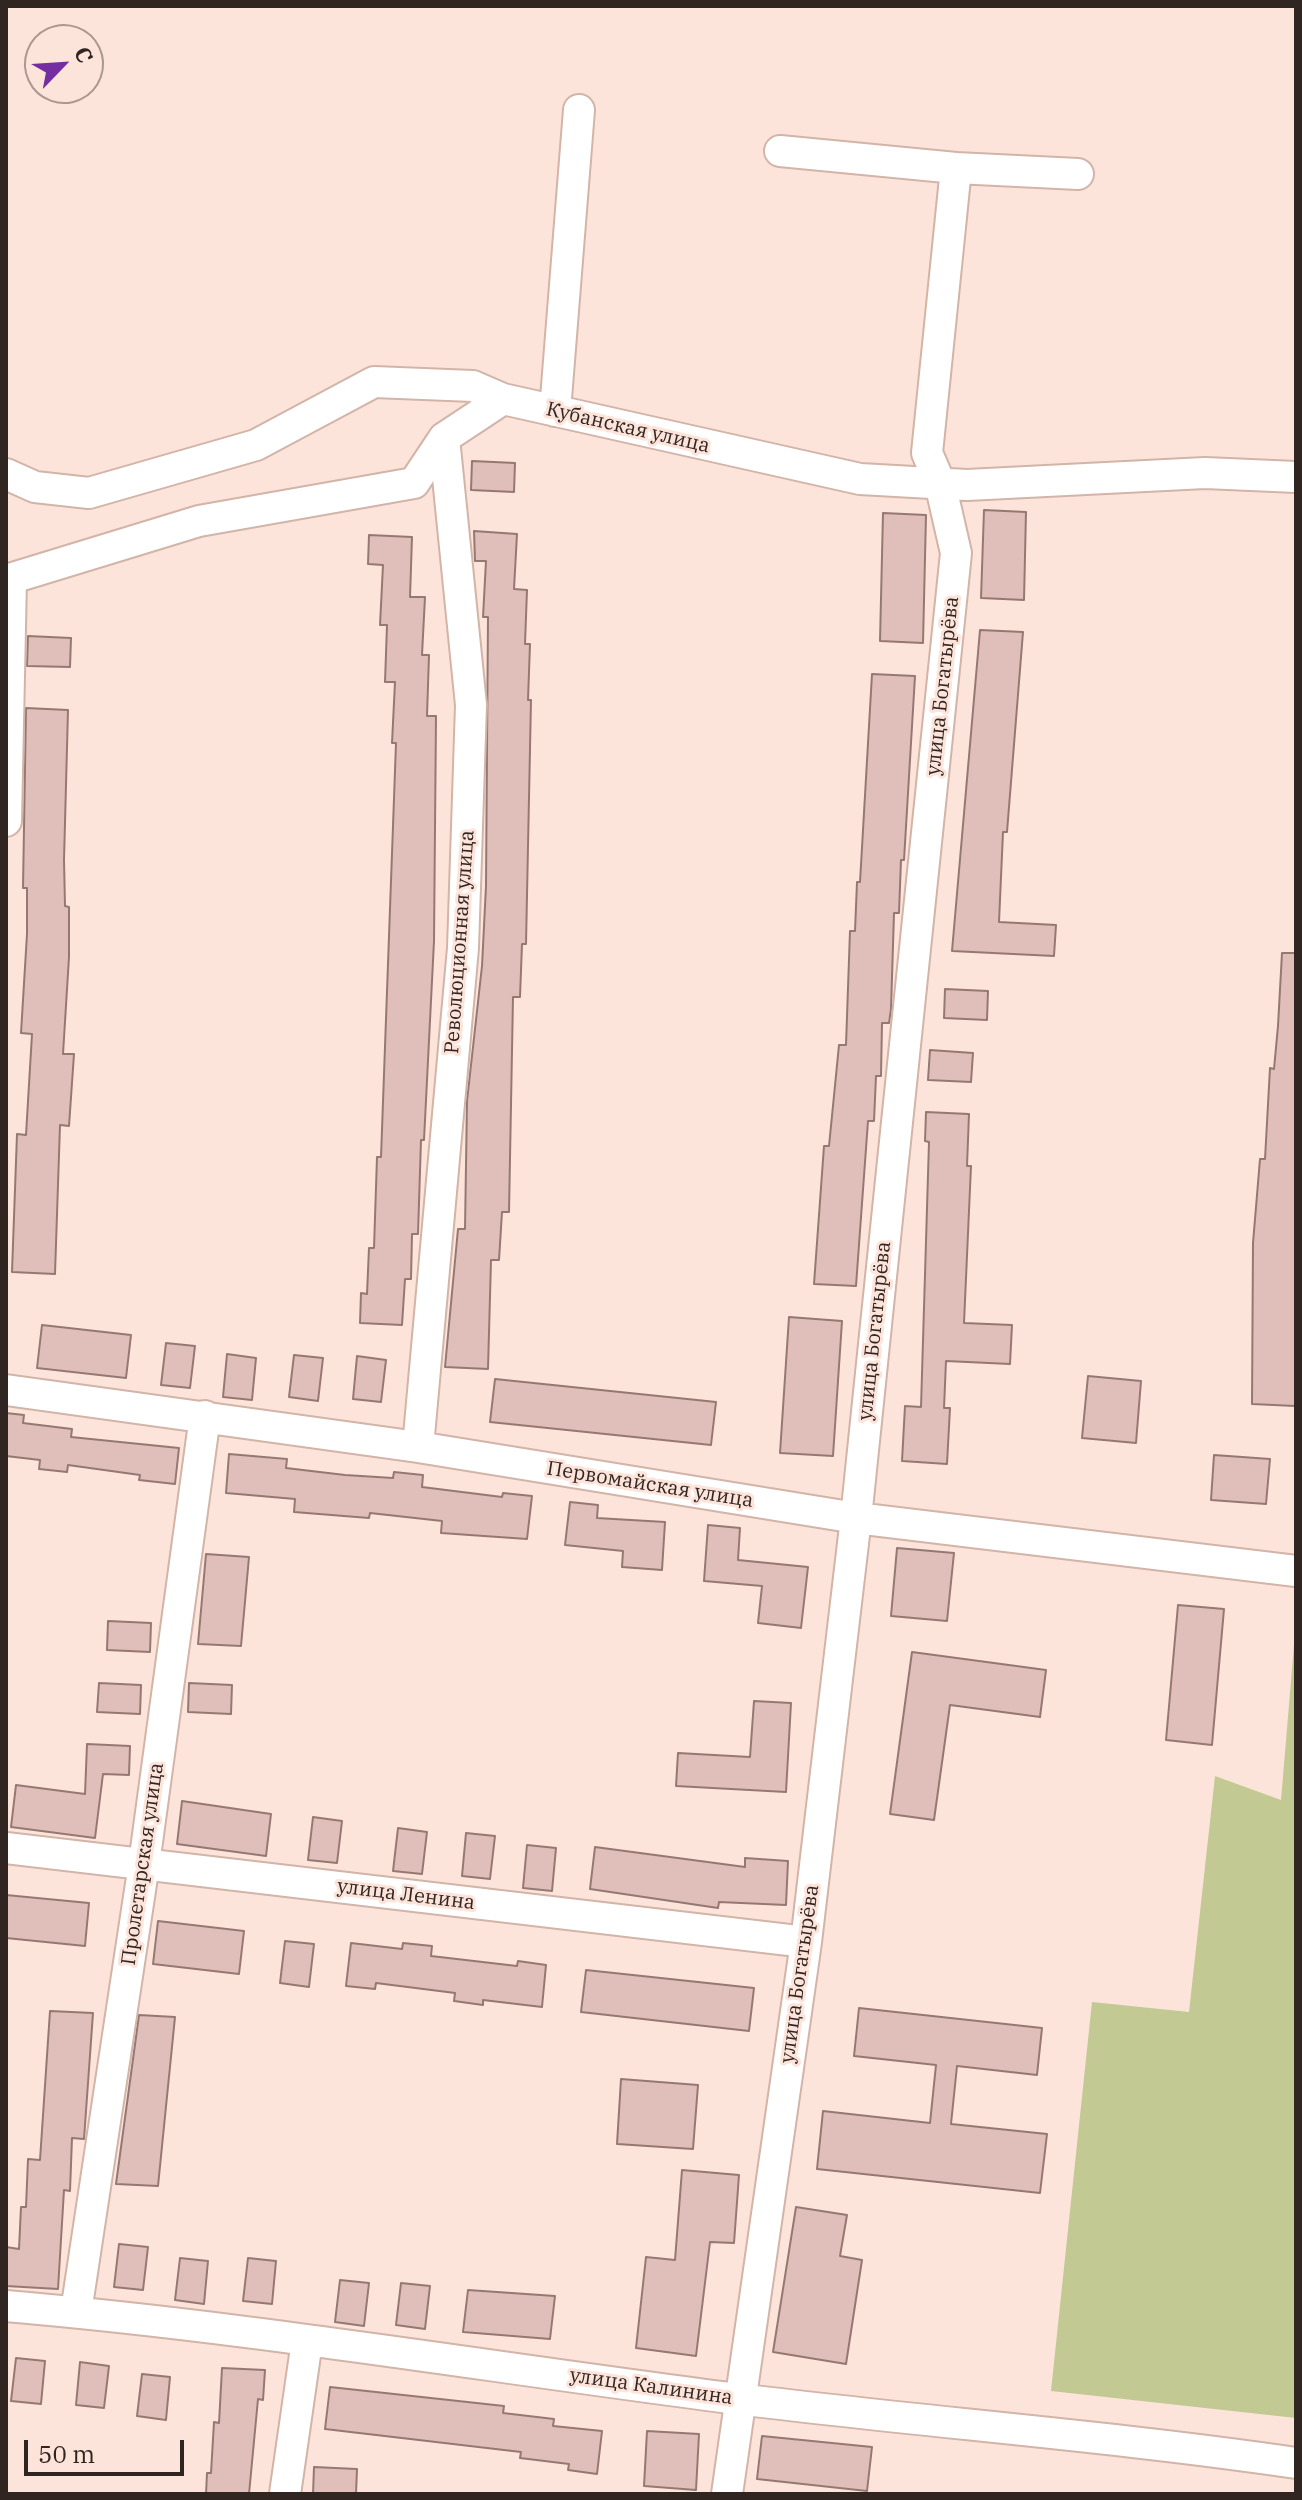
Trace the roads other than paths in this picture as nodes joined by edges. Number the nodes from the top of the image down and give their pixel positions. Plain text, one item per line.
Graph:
1 (579, 110) dead end
2 (780, 151) dead end
3 (956, 168) junction
4 (1078, 174) dead end
5 (503, 399) junction
6 (555, 411) junction
7 (444, 438) junction
8 (6, 474) edge
9 (1296, 477) edge
10 (940, 483) junction
11 (8, 580) edge
12 (6, 821) edge
13 (6, 1390) edge
14 (205, 1416) junction
15 (418, 1447) junction
16 (856, 1518) junction
17 (1296, 1571) edge
18 (6, 1848) edge
19 (144, 1864) junction
20 (806, 1942) junction
21 (6, 2306) edge
22 (76, 2312) junction
23 (307, 2341) junction
24 (739, 2399) junction
25 (1296, 2463) edge
26 (285, 2494) edge
27 (727, 2494) edge

1 - 6 street
2 - 3 street
3 - 4 street
3 - 10 street, улица Богатырёва
5 - 6 street, Кубанская улица
5 - 7 street
5 - 8 street, Кубанская улица
6 - 10 street, Кубанская улица
7 - 11 street
7 - 15 street, Революционная улица
9 - 10 street, Кубанская улица
10 - 16 street, улица Богатырёва
11 - 12 street
13 - 14 street, Первомайская улица
14 - 15 street, Первомайская улица
14 - 19 street, Пролетарская улица
15 - 16 street, Первомайская улица
16 - 17 street, Первомайская улица
16 - 20 street, улица Богатырёва
18 - 19 street, улица Ленина
19 - 20 street, улица Ленина
19 - 22 street, Пролетарская улица
20 - 24 street, улица Богатырёва
21 - 22 street, улица Калинина
22 - 23 street, улица Калинина
23 - 24 street, улица Калинина
23 - 26 street
24 - 25 street, улица Калинина
24 - 27 street, улица Богатырёва

